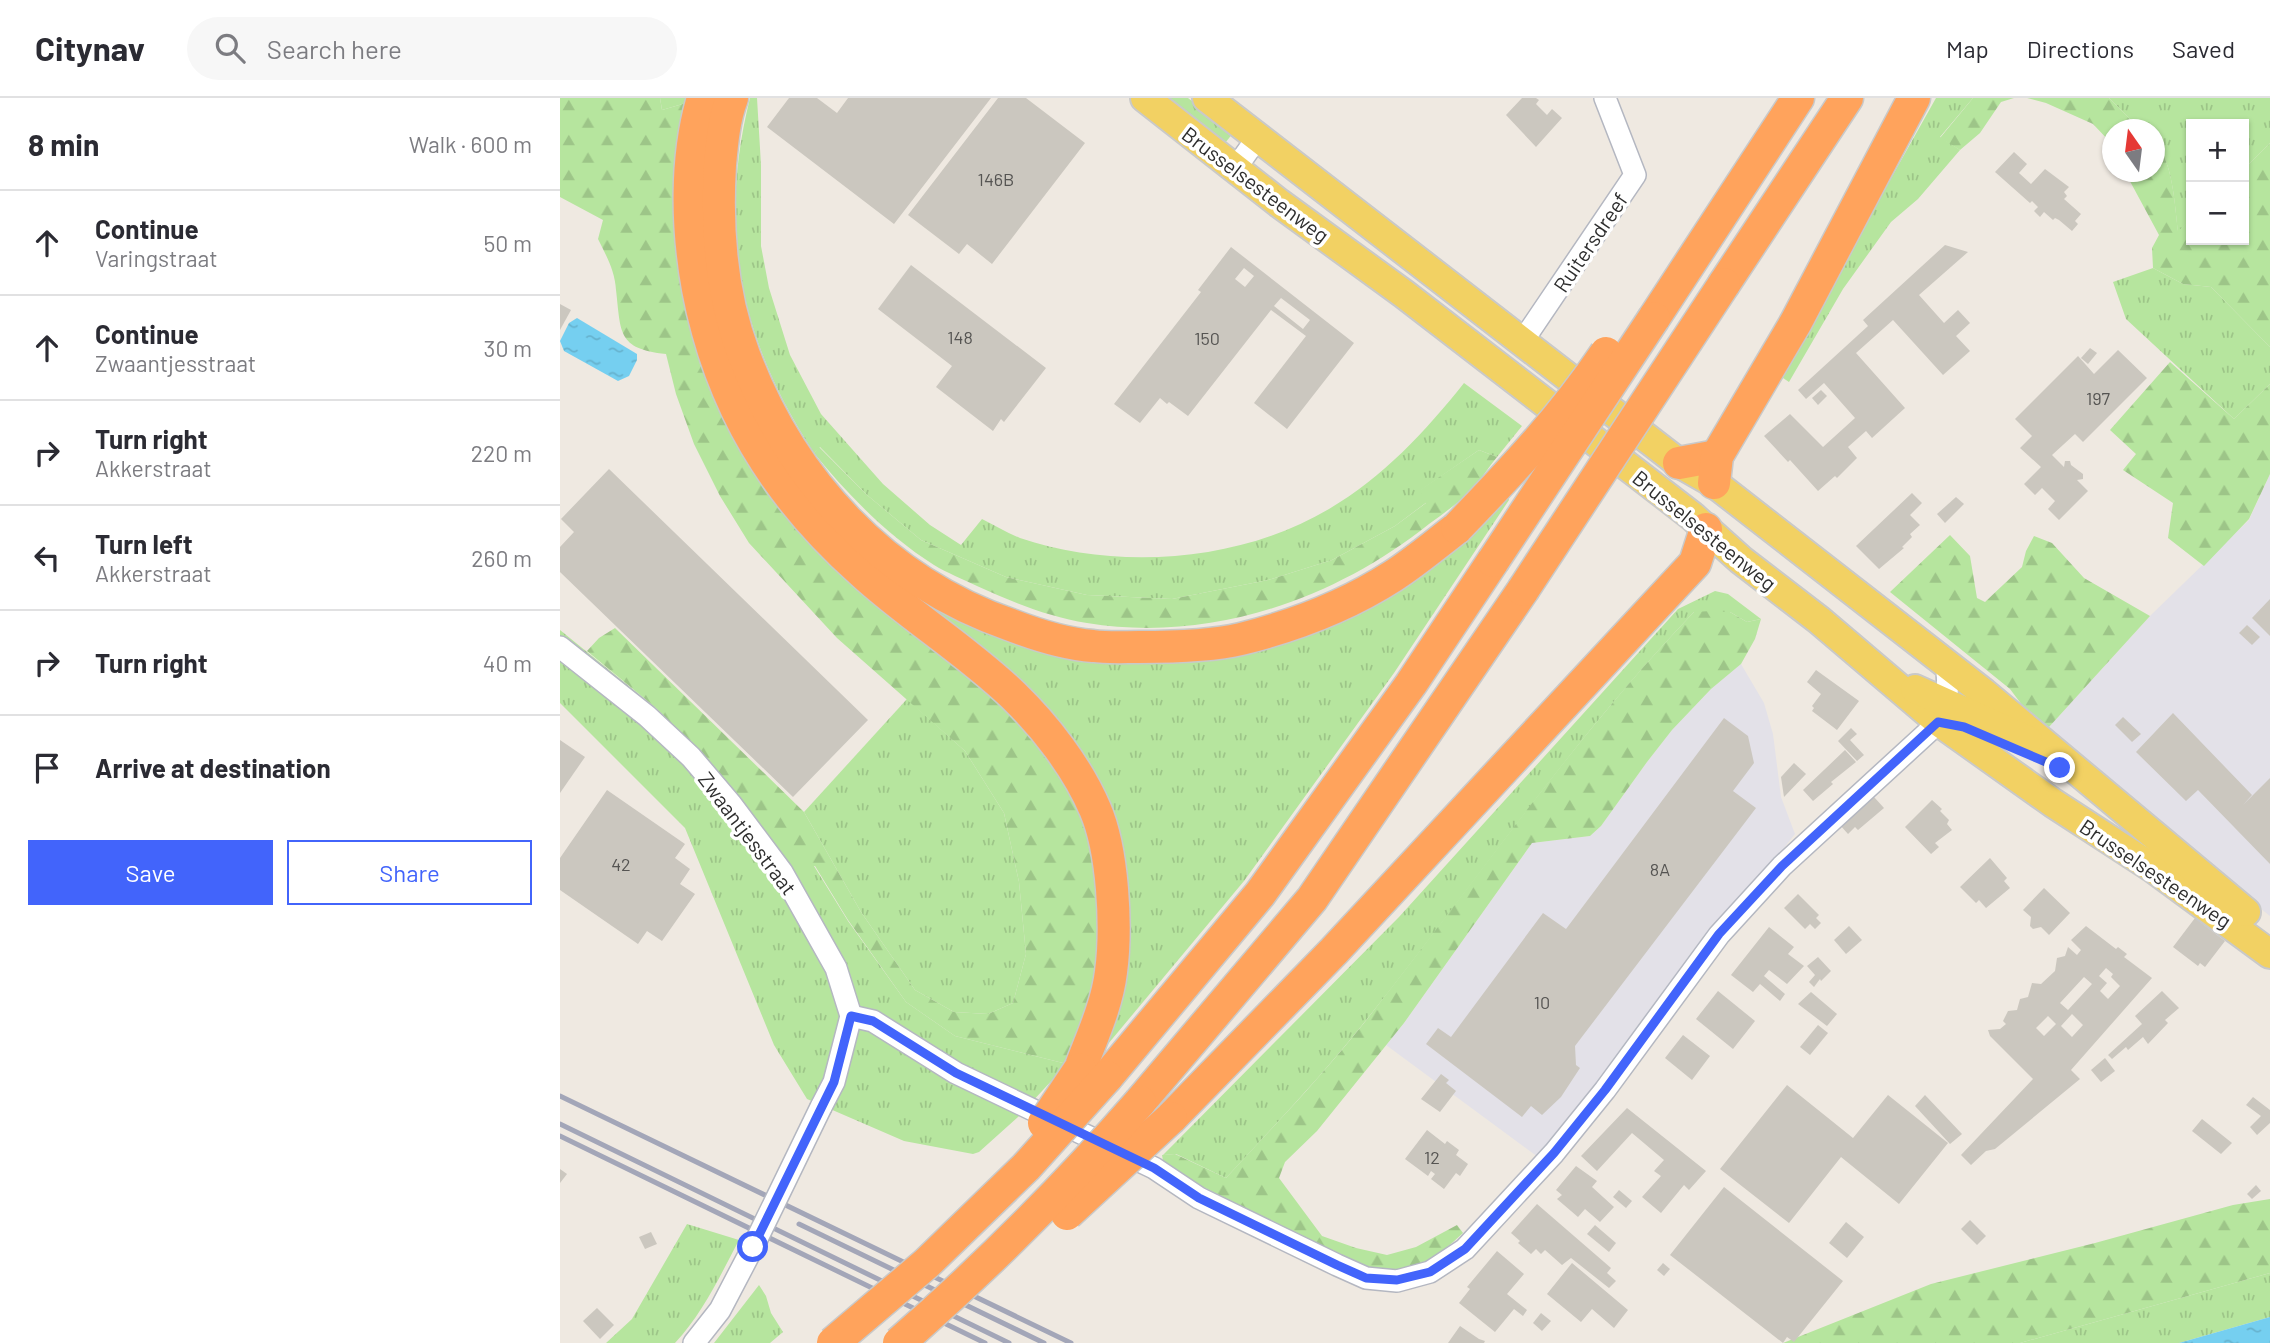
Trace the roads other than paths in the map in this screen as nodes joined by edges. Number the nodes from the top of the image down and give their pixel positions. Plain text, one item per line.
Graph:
1 (703, 98) edge
2 (732, 98) edge
3 (1145, 98) edge
4 (1207, 98) edge
5 (1605, 98) edge
6 (1798, 98) edge
7 (1847, 98) edge
8 (1914, 98) edge
9 (1258, 137) junction
10 (1235, 169) junction
11 (1418, 305) junction
12 (1645, 313) junction
13 (1521, 342) junction
14 (1679, 463) junction
15 (1716, 469) junction
16 (1706, 529) junction
17 (560, 647) edge
18 (1946, 663) junction
19 (1942, 713) junction
20 (2047, 744) junction
21 (2110, 799) junction
22 (2270, 931) edge
23 (2270, 954) edge
24 (851, 1016) junction
25 (1094, 1073) junction
26 (1006, 1246) junction
27 (694, 1343) edge
28 (833, 1343) edge
29 (899, 1343) edge

1 - 25 highway
2 - 12 highway, bridge
3 - 10 main road, Brusselsesteenweg
4 - 9 main road, Brusselsesteenweg
5 - 13 street, Ruitersdreef
6 - 12 highway
7 - 26 highway, bridge
8 - 15 highway
9 - 10 street
9 - 13 main road, Brusselsesteenweg
10 - 11 main road, Brusselsesteenweg
11 - 14 main road
11 - 16 main road, Brusselsesteenweg
12 - 25 highway, bridge
13 - 14 main road, Brusselsesteenweg
14 - 15 highway
15 - 16 main road
15 - 18 main road, Brusselsesteenweg
16 - 19 main road, Brusselsesteenweg
16 - 26 highway, bridge
17 - 24 street, Zwaantjesstraat
18 - 19 street
18 - 20 main road, Brusselsesteenweg
19 - 20 main road
19 - 21 main road
19 - 23 main road, Brusselsesteenweg
19 - 24 street
20 - 21 main road, Brusselsesteenweg
21 - 22 main road, Brusselsesteenweg
24 - 27 street, bridge
25 - 28 highway, bridge
26 - 29 highway, bridge

